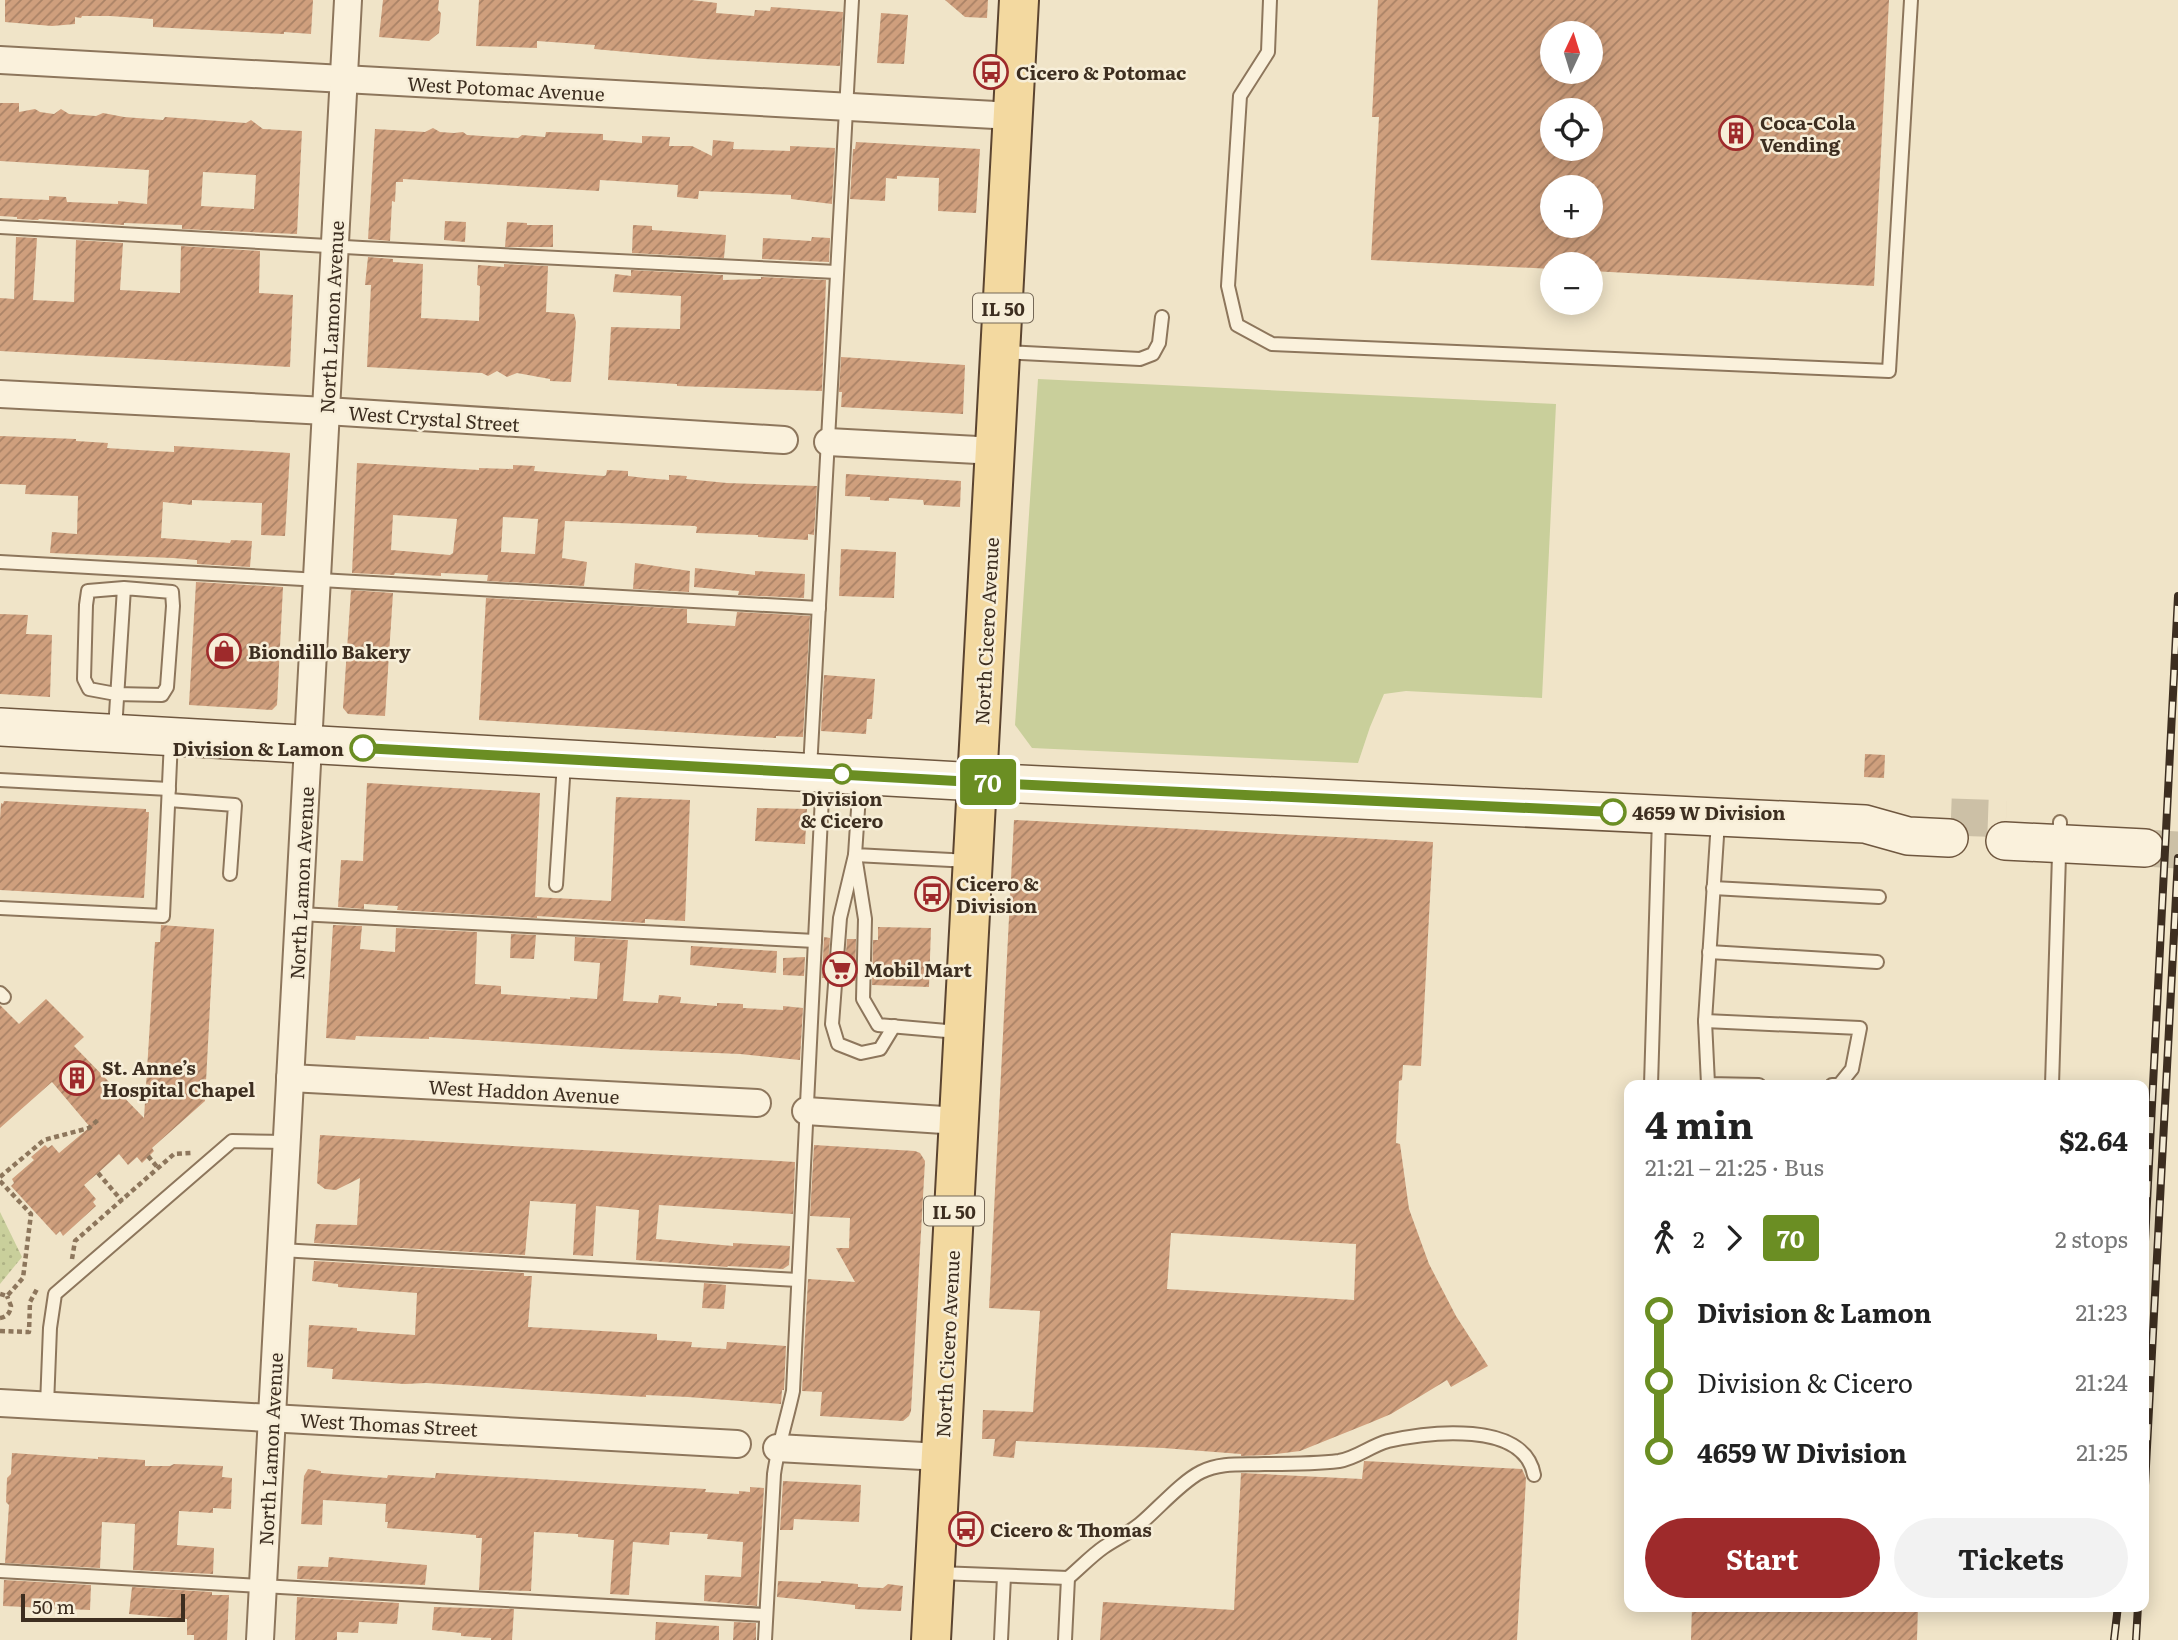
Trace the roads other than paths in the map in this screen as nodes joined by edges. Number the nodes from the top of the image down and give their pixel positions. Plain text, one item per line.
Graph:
1 (348, 0) edge
2 (852, 0) edge
3 (1019, 0) edge
4 (1270, 0) edge
5 (1911, 0) edge
6 (0, 60) edge
7 (344, 79) junction
8 (846, 107) junction
9 (1013, 116) junction
10 (0, 227) edge
11 (335, 246) junction
12 (836, 272) junction
13 (1162, 317) dead end
14 (1000, 352) junction
15 (0, 394) edge
16 (326, 411) junction
17 (784, 440) dead end
18 (828, 442) junction
19 (996, 451) junction
20 (0, 562) edge
21 (317, 579) junction
22 (124, 588) junction
23 (819, 608) junction
24 (116, 694) junction
25 (0, 727) edge
26 (115, 734) junction
27 (171, 737) junction
28 (308, 744) junction
29 (564, 759) junction
30 (817, 773) junction
31 (860, 775) junction
32 (0, 780) edge
33 (978, 782) junction
34 (169, 794) junction
35 (1659, 814) junction
36 (1718, 817) junction
37 (1950, 827) tunnel mouth
38 (2006, 830) tunnel mouth
39 (2059, 832) junction
40 (2146, 837) tunnel mouth
41 (855, 855) junction
42 (973, 861) junction
43 (230, 874) dead end
44 (556, 885) dead end
45 (1713, 888) junction
46 (1879, 897) dead end
47 (0, 908) edge
48 (299, 914) junction
49 (815, 940) junction
50 (1709, 952) junction
51 (1877, 962) dead end
52 (1705, 1021) junction
53 (894, 1026) junction
54 (964, 1032) junction
55 (290, 1078) junction
56 (1651, 1080) edge
57 (1708, 1080) edge
58 (1843, 1080) edge
59 (2052, 1080) edge
60 (757, 1103) dead end
61 (806, 1111) junction
62 (959, 1121) junction
63 (287, 1142) junction
64 (281, 1250) junction
65 (798, 1280) junction
66 (0, 1403) edge
67 (47, 1405) junction
68 (272, 1418) junction
69 (737, 1444) dead end
70 (777, 1448) junction
71 (941, 1457) junction
72 (1534, 1475) dead end
73 (0, 1571) edge
74 (934, 1573) junction
75 (1004, 1576) junction
76 (1068, 1578) junction
77 (263, 1586) junction
78 (766, 1615) junction
79 (260, 1640) edge
80 (765, 1640) edge
81 (931, 1640) edge
82 (1001, 1640) edge
83 (1065, 1640) edge

1 - 7 street, North Lamon Avenue
2 - 8 lane
3 - 9 main road, North Cicero Avenue / IL 50
4 - 5 lane
6 - 7 street, West Potomac Avenue
7 - 8 street, West Potomac Avenue
7 - 11 street, North Lamon Avenue
8 - 9 street, West Potomac Avenue
8 - 12 lane
9 - 14 main road, North Cicero Avenue / IL 50
10 - 11 lane
11 - 12 lane
11 - 16 street, North Lamon Avenue
12 - 18 lane
13 - 14 lane
14 - 19 main road, North Cicero Avenue / IL 50
15 - 16 street, West Crystal Street
16 - 17 street, West Crystal Street
16 - 21 street, North Lamon Avenue
18 - 19 street
18 - 23 lane
19 - 33 main road, North Cicero Avenue / IL 50
20 - 21 lane
21 - 23 lane
21 - 28 street, North Lamon Avenue
22 - 24 lane
22 - 24 lane
22 - 24 lane
23 - 30 lane
24 - 26 lane
25 - 26 main road
26 - 27 main road
27 - 28 main road
27 - 34 lane
28 - 29 main road
28 - 48 street, North Lamon Avenue
29 - 30 main road
29 - 44 lane
30 - 31 main road
30 - 49 lane
31 - 33 main road
31 - 41 lane
32 - 34 lane
33 - 35 main road
33 - 42 main road, North Cicero Avenue / IL 50
34 - 43 lane
34 - 47 lane
35 - 36 main road
35 - 56 lane
36 - 37 main road
36 - 45 lane
38 - 39 main road
39 - 40 main road
39 - 59 lane
41 - 42 lane
41 - 53 lane
41 - 53 lane
42 - 54 main road, North Cicero Avenue / IL 50
45 - 46 lane
45 - 50 lane
48 - 49 lane
48 - 55 street, North Lamon Avenue
49 - 61 lane
50 - 51 lane
50 - 52 lane
52 - 57 lane
52 - 58 lane
53 - 54 lane
54 - 62 main road, North Cicero Avenue / IL 50
55 - 60 street, West Haddon Avenue
55 - 63 street, North Lamon Avenue
61 - 62 street
61 - 65 lane
62 - 71 main road, North Cicero Avenue / IL 50
63 - 64 street, North Lamon Avenue
63 - 67 lane
64 - 65 lane
64 - 68 street, North Lamon Avenue
65 - 70 lane
66 - 67 street, West Thomas Street
67 - 68 street, West Thomas Street
68 - 69 street, West Thomas Street
68 - 77 street, North Lamon Avenue
70 - 71 street
70 - 78 lane
71 - 74 main road, North Cicero Avenue / IL 50
72 - 76 lane
73 - 77 lane
74 - 75 lane
74 - 81 main road, North Cicero Avenue / IL 50
75 - 76 lane
75 - 82 lane
76 - 83 lane
77 - 78 lane
77 - 79 street, North Lamon Avenue
78 - 80 lane

